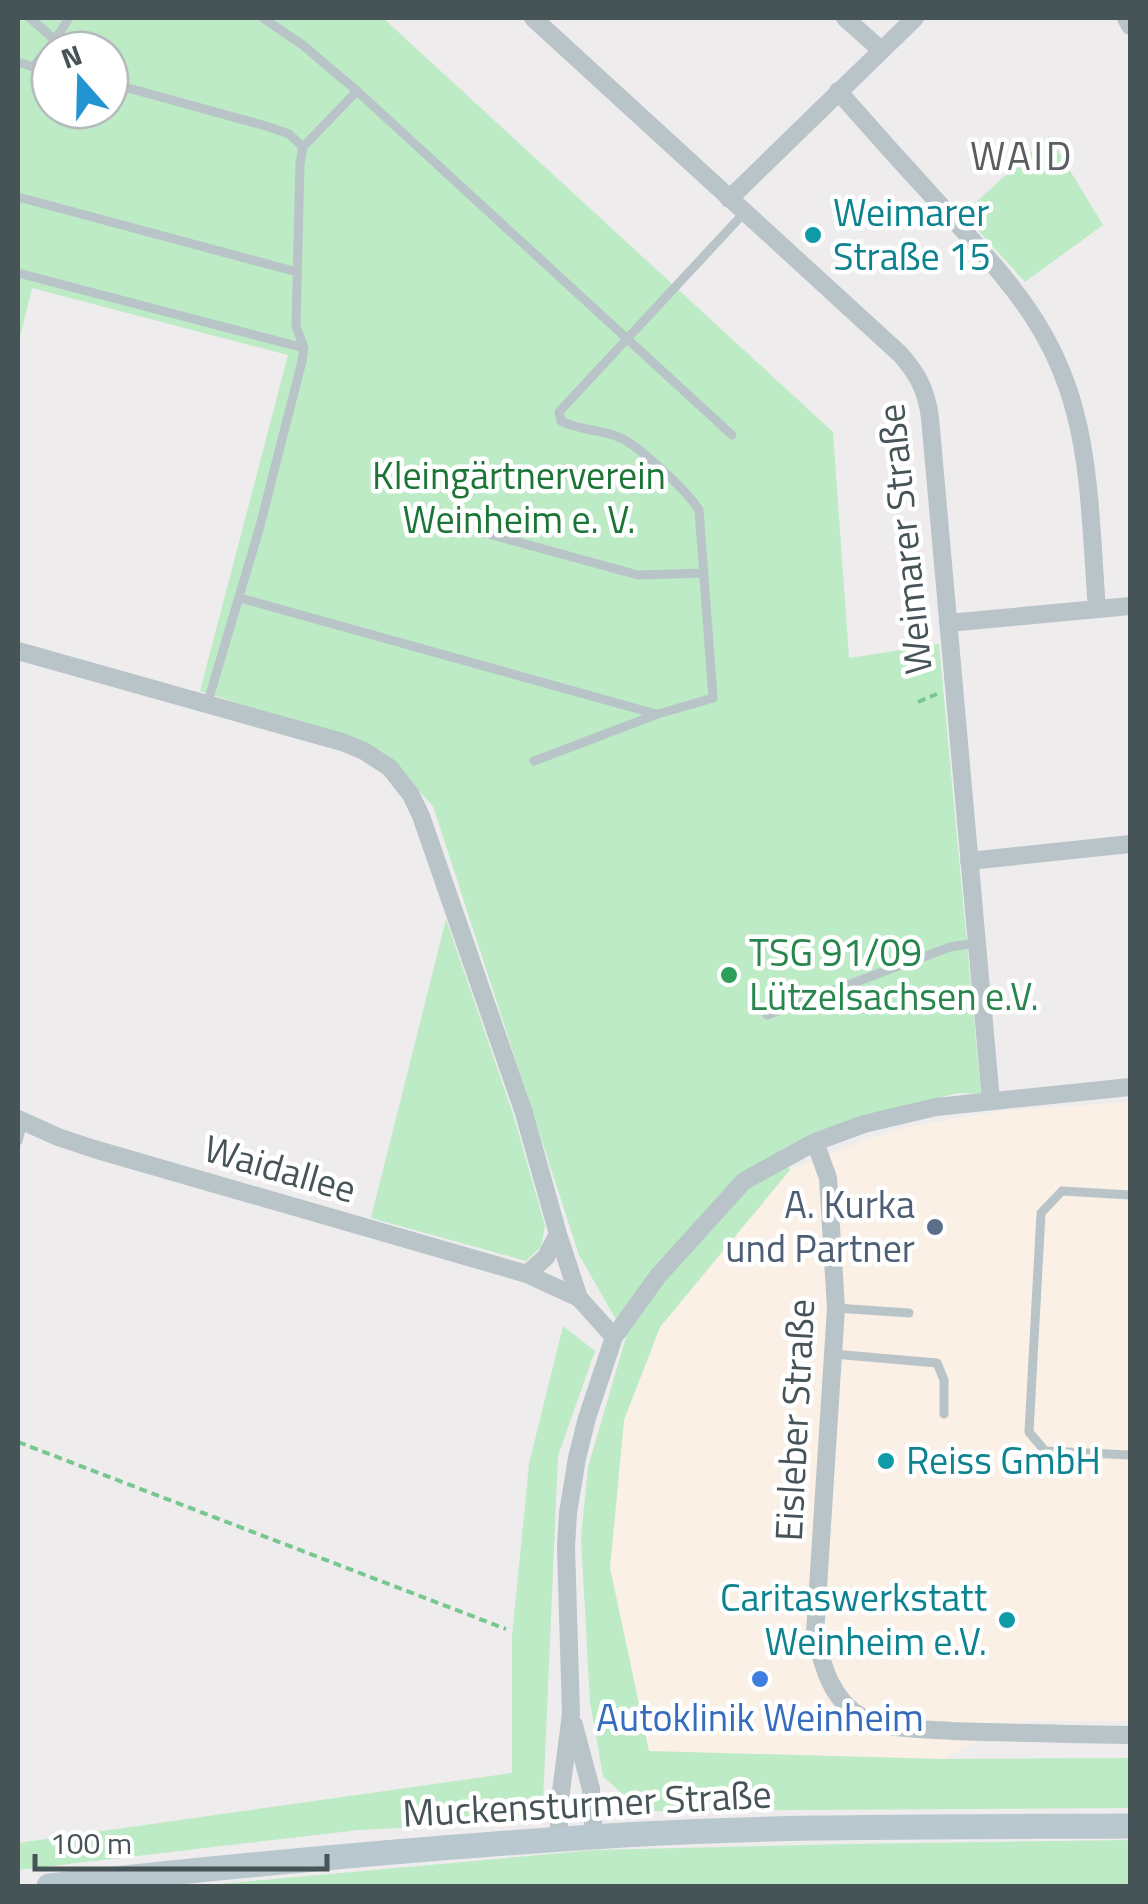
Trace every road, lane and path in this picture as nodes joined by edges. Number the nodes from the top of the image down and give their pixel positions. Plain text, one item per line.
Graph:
1 (263, 18) edge
2 (533, 18) edge
3 (845, 18) edge
4 (915, 18) edge
5 (1126, 18) edge
6 (1130, 26) edge
7 (881, 50) junction
8 (130, 89) edge
9 (357, 92) junction
10 (838, 92) junction
11 (303, 146) junction
12 (18, 197) edge
13 (729, 199) junction
14 (744, 213) junction
15 (297, 272) junction
16 (18, 273) edge
17 (626, 340) junction
18 (304, 348) junction
19 (732, 435) dead end
20 (412, 512) dead end
21 (704, 574) junction
22 (240, 598) junction
23 (1130, 606) edge
24 (1097, 609) junction
25 (948, 623) junction
26 (18, 651) edge
27 (207, 705) junction
28 (658, 714) junction
29 (534, 761) dead end
30 (1130, 844) edge
31 (969, 861) junction
32 (976, 944) junction
33 (766, 1015) dead end
34 (1130, 1087) edge
35 (991, 1101) junction
36 (20, 1120) edge
37 (18, 1141) edge
38 (816, 1142) junction
39 (1130, 1195) edge
40 (558, 1234) junction
41 (527, 1274) junction
42 (579, 1298) junction
43 (836, 1308) junction
44 (909, 1313) dead end
45 (614, 1337) junction
46 (833, 1354) junction
47 (944, 1414) dead end
48 (18, 1442) edge
49 (1130, 1455) edge
50 (506, 1629) dead end
51 (571, 1714) junction
52 (1130, 1734) edge
53 (1130, 1826) edge
54 (594, 1837) junction
55 (559, 1840) junction
56 (49, 1886) edge

1 - 9 lane
2 - 13 street, Weimarer Straße
3 - 7 street
4 - 7 street
5 - 6 street
7 - 10 street
8 - 11 lane
9 - 11 lane
9 - 17 lane
10 - 13 street
10 - 24 street
11 - 15 lane
12 - 15 lane
13 - 14 street, Weimarer Straße
14 - 17 lane
14 - 25 street, Weimarer Straße
15 - 18 lane
16 - 18 lane
17 - 19 lane
17 - 21 lane
18 - 22 lane
20 - 21 lane
21 - 28 lane
22 - 27 lane
22 - 28 lane
23 - 24 street
24 - 25 street
25 - 31 street, Weimarer Straße
26 - 27 street
27 - 40 street
28 - 29 lane
30 - 31 street
31 - 32 street, Weimarer Straße
32 - 33 lane
32 - 35 street, Weimarer Straße
34 - 35 street
35 - 38 street
36 - 37 lane
36 - 41 street, Waidallee
38 - 43 street, Eisleber Straße
38 - 45 street
39 - 49 lane
40 - 41 street
40 - 42 street
41 - 42 street, Waidallee
42 - 45 street, Waidallee
43 - 44 lane
43 - 46 street, Eisleber Straße
45 - 51 street
46 - 47 lane
46 - 52 street, Eisleber Straße
48 - 50 path
51 - 54 street
51 - 55 street
53 - 54 main road, Muckensturmer Straße
54 - 55 main road, Muckensturmer Straße
55 - 56 main road, Muckensturmer Straße

